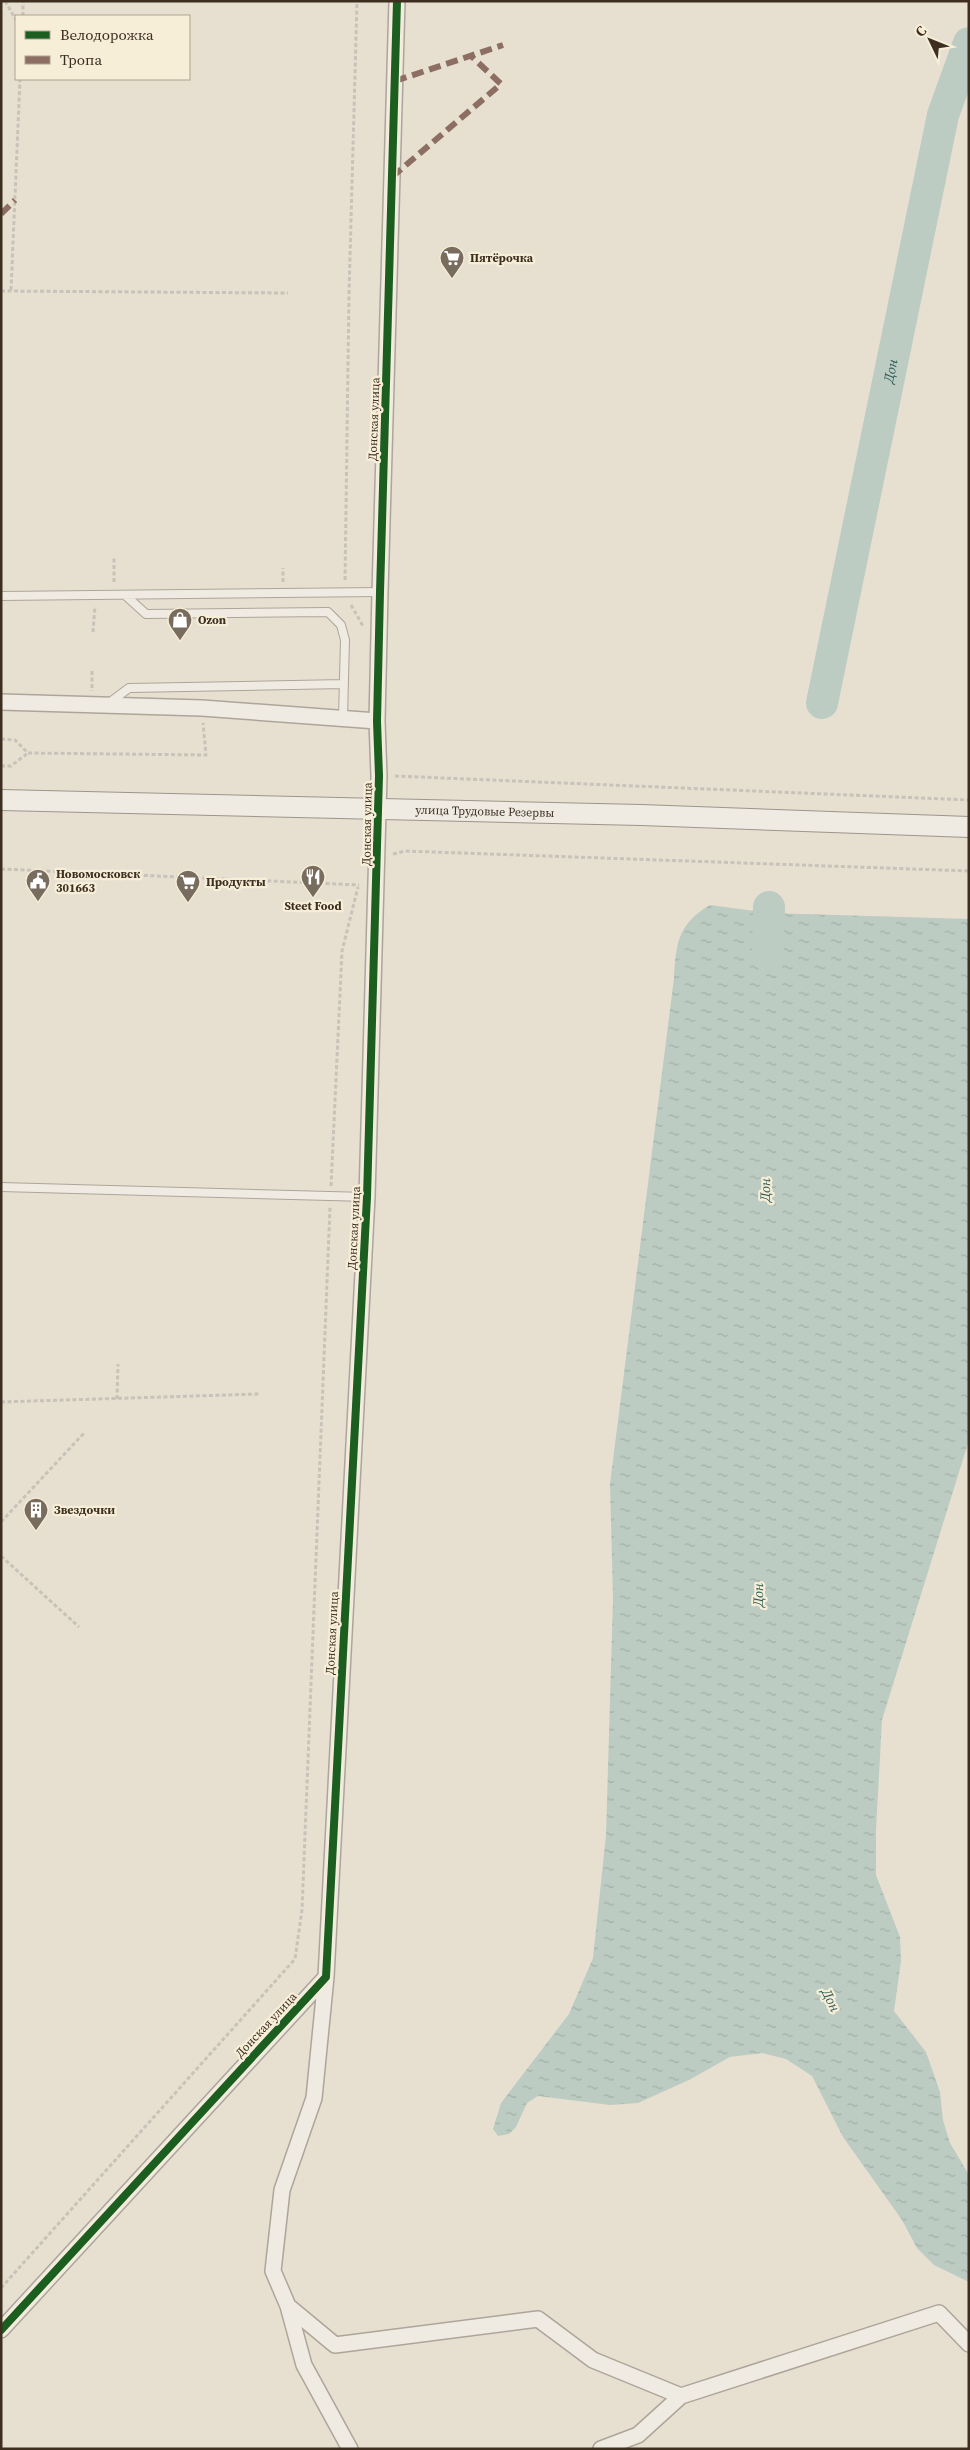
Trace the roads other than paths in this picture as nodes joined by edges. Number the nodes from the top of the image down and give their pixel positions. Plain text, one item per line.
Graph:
1 (398, 1) edge
2 (380, 592) junction
3 (125, 595) junction
4 (1, 596) edge
5 (344, 684) junction
6 (1, 702) edge
7 (106, 706) junction
8 (343, 717) junction
9 (377, 721) junction
10 (1, 800) edge
11 (378, 809) junction
12 (969, 827) edge
13 (1, 1187) edge
14 (367, 1197) junction
15 (326, 1977) junction
16 (288, 2306) junction
17 (1, 2330) edge
18 (969, 2344) edge
19 (681, 2396) junction
20 (350, 2449) edge
21 (601, 2449) edge

1 - 2 street, Донская улица
2 - 3 lane
2 - 9 street, Донская улица
3 - 4 lane
3 - 5 lane
5 - 7 lane
5 - 8 lane
6 - 7 street
7 - 8 street
8 - 9 street
9 - 11 street, Донская улица
10 - 11 street, улица Трудовые Резервы
11 - 12 street, улица Трудовые Резервы
11 - 14 street, Донская улица
13 - 14 lane
14 - 15 street, Донская улица
15 - 16 street
15 - 17 street, Донская улица
16 - 19 street
16 - 20 street
18 - 19 street
19 - 21 street

